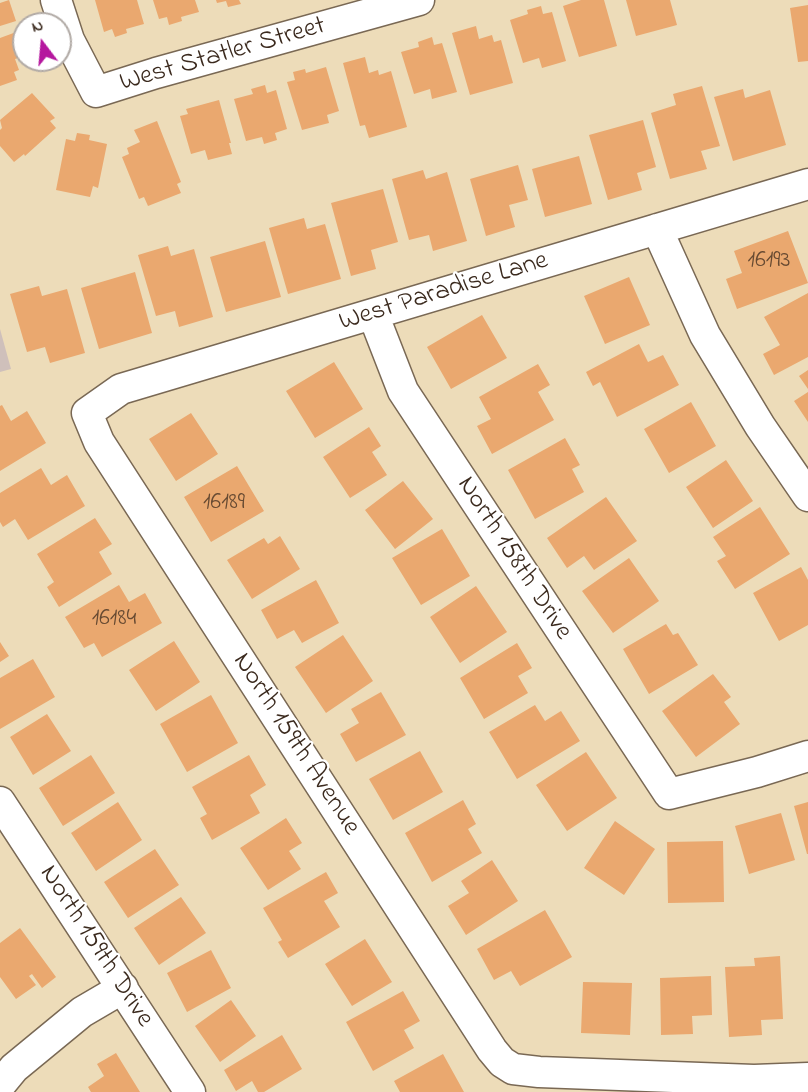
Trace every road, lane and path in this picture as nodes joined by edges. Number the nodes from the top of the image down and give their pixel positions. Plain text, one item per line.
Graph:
1 (56, 0) edge
2 (419, 0) edge
3 (808, 184) edge
4 (657, 229) junction
5 (373, 314) junction
6 (87, 413) joint
7 (808, 496) edge
8 (808, 756) edge
9 (0, 802) edge
10 (123, 988) junction
11 (808, 1078) edge
12 (0, 1085) edge
13 (190, 1092) edge

1 - 2 street, West Statler Street
3 - 4 street, West Paradise Lane
4 - 5 street, West Paradise Lane
4 - 7 street
5 - 6 street, West Paradise Lane
5 - 8 street, North 158th Drive
6 - 11 street, North 159th Avenue
9 - 10 street, North 159th Drive
10 - 12 street
10 - 13 street, North 159th Drive

